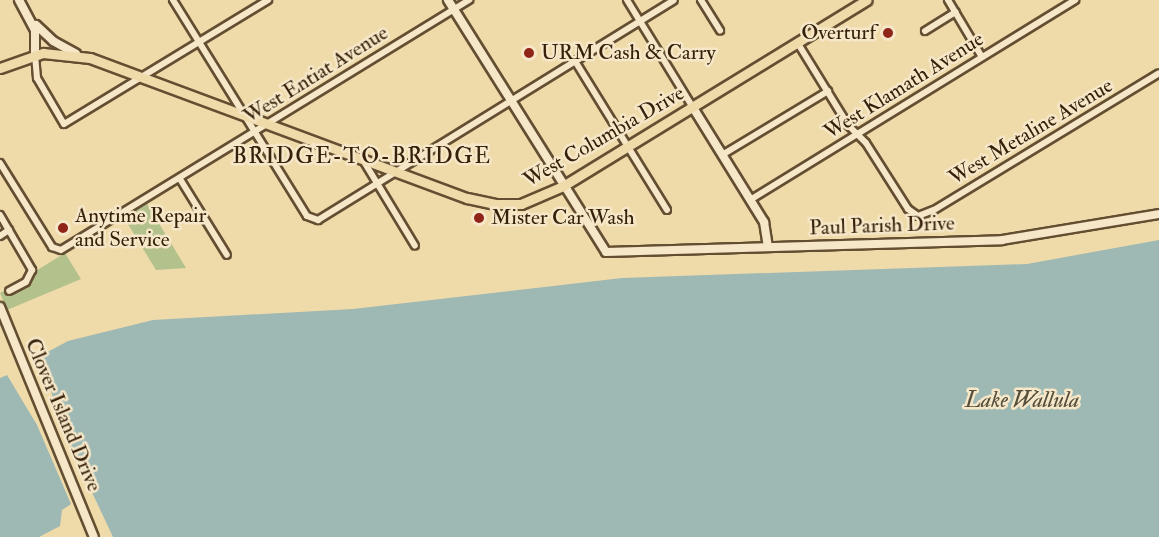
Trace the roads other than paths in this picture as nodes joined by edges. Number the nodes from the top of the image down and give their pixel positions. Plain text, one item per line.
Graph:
1 (19, 0) edge
2 (173, 0) edge
3 (268, 0) edge
4 (448, 0) edge
5 (469, 0) edge
6 (627, 0) edge
7 (674, 0) edge
8 (701, 0) edge
9 (866, 0) edge
10 (948, 0) edge
11 (1076, 0) edge
12 (454, 10) junction
13 (955, 12) junction
14 (30, 19) junction
15 (640, 21) junction
16 (720, 31) dead end
17 (925, 31) dead end
18 (199, 42) junction
19 (797, 42) junction
20 (76, 54) junction
21 (35, 55) junction
22 (982, 57) junction
23 (575, 61) junction
24 (0, 68) edge
25 (1159, 73) edge
26 (142, 76) junction
27 (828, 91) junction
28 (510, 101) junction
29 (692, 106) junction
30 (243, 114) junction
31 (268, 124) junction
32 (254, 132) junction
33 (858, 134) junction
34 (628, 146) junction
35 (722, 155) junction
36 (363, 159) junction
37 (0, 163) edge
38 (396, 171) junction
39 (180, 179) junction
40 (377, 183) junction
41 (563, 186) junction
42 (750, 200) junction
43 (667, 210) dead end
44 (1159, 214) edge
45 (0, 215) edge
46 (9, 230) junction
47 (0, 236) edge
48 (415, 246) dead end
49 (768, 247) junction
50 (227, 255) dead end
51 (9, 291) dead end
52 (0, 307) edge
53 (94, 537) edge

1 - 14 street
2 - 18 street
3 - 18 street
4 - 12 street
5 - 12 street, West Entiat Avenue
6 - 15 street
7 - 15 street
8 - 16 street
9 - 19 main road, West Columbia Drive
10 - 13 street
11 - 22 street, West Klamath Avenue
12 - 28 street
12 - 31 street, West Entiat Avenue
13 - 17 street
13 - 22 street
14 - 20 street
14 - 21 street
15 - 23 street
15 - 29 street
18 - 26 street
18 - 30 street
19 - 27 street
19 - 29 main road, West Columbia Drive
20 - 21 main road, West Columbia Drive
20 - 26 main road, West Columbia Drive
21 - 24 main road, West Columbia Drive
21 - 26 street
22 - 33 street, West Klamath Avenue
23 - 28 street
23 - 34 street
25 - 33 street, West Metaline Avenue
26 - 30 main road, West Columbia Drive
27 - 33 street
27 - 35 street
28 - 38 street
28 - 41 street
29 - 34 main road, West Columbia Drive
29 - 35 street
30 - 31 main road, West Columbia Drive
30 - 32 street
31 - 32 street, West Entiat Avenue
31 - 36 main road, West Columbia Drive
32 - 39 street, West Entiat Avenue
32 - 40 street
33 - 42 street, West Klamath Avenue
34 - 41 main road, West Columbia Drive
34 - 43 street
35 - 42 street
36 - 38 main road, West Columbia Drive
36 - 40 street
37 - 39 street, West Entiat Avenue
38 - 40 street
38 - 41 main road, West Columbia Drive
39 - 50 street
40 - 48 street
41 - 49 street, Paul Parish Drive
42 - 49 street
44 - 49 street, Paul Parish Drive
45 - 46 street
46 - 47 street
46 - 51 street
52 - 53 street, Clover Island Drive

